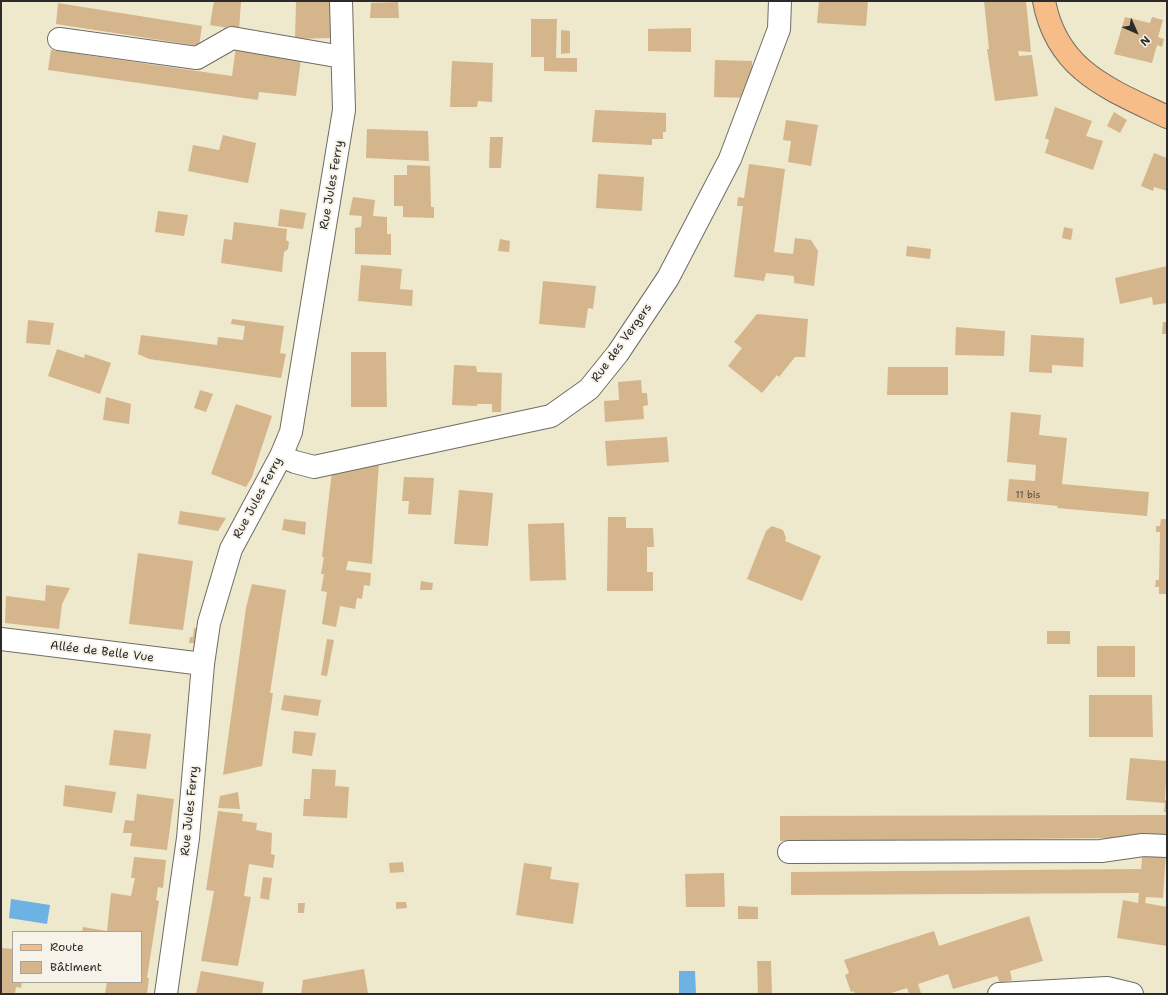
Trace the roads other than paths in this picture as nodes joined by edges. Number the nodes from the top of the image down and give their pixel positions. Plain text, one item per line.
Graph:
1 (341, 1) edge
2 (780, 1) edge
3 (1044, 1) edge
4 (59, 39) dead end
5 (342, 56) junction
6 (1167, 117) edge
7 (281, 456) junction
8 (1, 639) edge
9 (203, 664) junction
10 (1167, 846) edge
11 (789, 852) dead end
12 (166, 994) edge
13 (1000, 994) edge
14 (1132, 994) edge

1 - 5 street, Rue Jules Ferry
2 - 7 street, Rue des Vergers
3 - 6 main road
4 - 5 street
5 - 7 street, Rue Jules Ferry
7 - 9 street, Rue Jules Ferry
8 - 9 street, Allée de Belle Vue
9 - 12 street, Rue Jules Ferry
10 - 11 street
13 - 14 street

